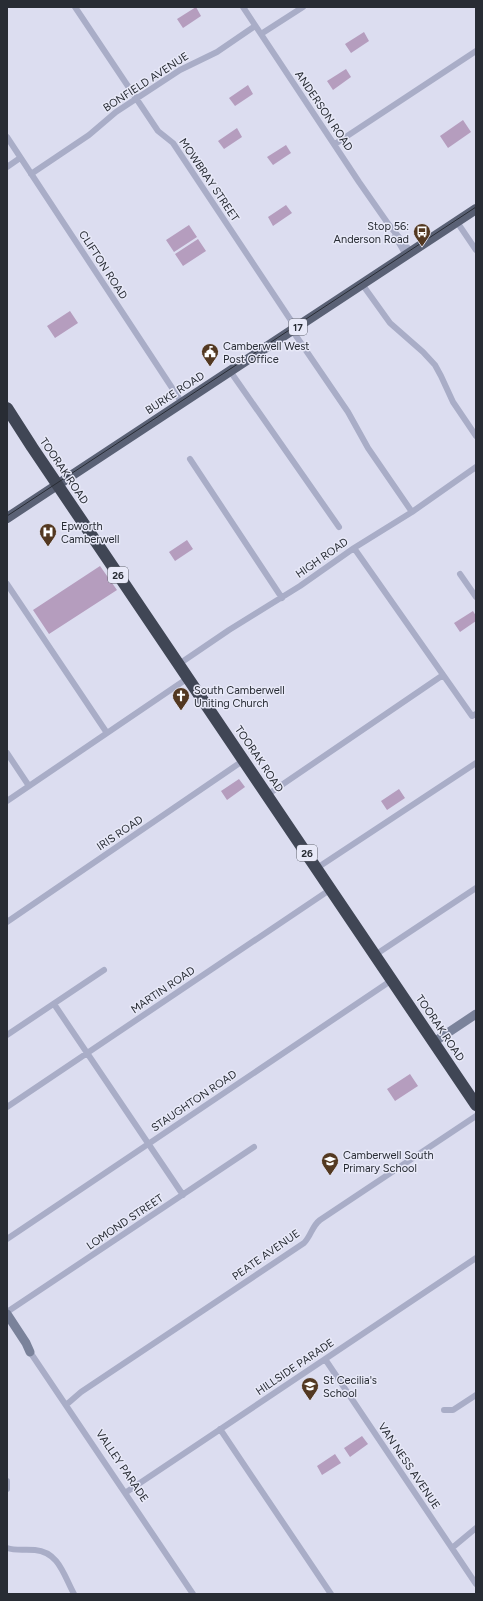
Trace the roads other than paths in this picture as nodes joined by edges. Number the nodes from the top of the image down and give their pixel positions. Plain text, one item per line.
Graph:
1 (75, 7) edge
2 (243, 7) edge
3 (303, 7) edge
4 (255, 26) junction
5 (261, 34) junction
6 (476, 50) edge
7 (136, 99) junction
8 (7, 137) edge
9 (335, 144) junction
10 (20, 158) junction
11 (7, 166) edge
12 (31, 174) junction
13 (476, 209) edge
14 (457, 222) junction
15 (476, 250) edge
16 (408, 254) junction
17 (362, 284) junction
18 (294, 329) junction
19 (230, 372) junction
20 (182, 403) junction
21 (7, 408) edge
22 (476, 436) edge
23 (190, 459) dead end
24 (476, 467) edge
25 (57, 485) junction
26 (412, 512) junction
27 (7, 518) edge
28 (339, 527) dead end
29 (354, 548) junction
30 (460, 574) dead end
31 (7, 584) edge
32 (476, 597) edge
33 (282, 598) junction
34 (179, 664) junction
35 (444, 675) junction
36 (188, 678) junction
37 (474, 715) edge
38 (107, 733) junction
39 (7, 752) edge
40 (244, 760) junction
41 (476, 762) edge
42 (29, 786) junction
43 (267, 794) junction
44 (7, 801) edge
45 (317, 868) junction
46 (476, 888) edge
47 (331, 889) junction
48 (7, 922) edge
49 (375, 955) junction
50 (104, 970) dead end
51 (392, 980) junction
52 (54, 1004) junction
53 (476, 1014) edge
54 (7, 1035) edge
55 (434, 1042) junction
56 (87, 1053) junction
57 (476, 1105) edge
58 (7, 1107) edge
59 (476, 1116) edge
60 (148, 1144) junction
61 (254, 1147) dead end
62 (183, 1195) junction
63 (7, 1239) edge
64 (476, 1258) edge
65 (7, 1313) edge
66 (7, 1320) edge
67 (30, 1352) junction
68 (325, 1359) junction
69 (476, 1395) edge
70 (65, 1403) junction
71 (444, 1410) dead end
72 (220, 1429) junction
73 (7, 1481) edge
74 (7, 1488) edge
75 (125, 1493) junction
76 (476, 1528) edge
77 (450, 1545) junction
78 (7, 1548) edge
79 (476, 1584) edge
80 (74, 1594) edge
81 (193, 1594) edge
82 (331, 1594) edge

1 - 7 street, MOWBRAY STREET
2 - 4 street, ANDERSON ROAD
3 - 5 street
4 - 5 street, ANDERSON ROAD
4 - 7 street, BONFIELD AVENUE
5 - 9 street, ANDERSON ROAD
6 - 9 street
7 - 12 street, BONFIELD AVENUE
7 - 18 street, MOWBRAY STREET
8 - 10 street, CLIFTON ROAD
9 - 16 street, ANDERSON ROAD
10 - 11 street
10 - 12 street, CLIFTON ROAD
12 - 20 street, CLIFTON ROAD
13 - 14 main road, BURKE ROAD / 17
14 - 15 street
14 - 16 main road, BURKE ROAD / 17
16 - 17 main road, BURKE ROAD / 17
17 - 18 main road, BURKE ROAD / 17
17 - 22 street
18 - 19 main road, BURKE ROAD / 17
18 - 26 street, MOWBRAY STREET
19 - 20 main road, BURKE ROAD / 17
19 - 28 street
20 - 25 main road, BURKE ROAD / 17
21 - 25 highway, TOORAK ROAD / 26
23 - 33 street
24 - 26 street, HIGH ROAD
25 - 27 main road, BURKE ROAD / 17
25 - 34 highway, TOORAK ROAD / 26
26 - 29 street, HIGH ROAD
29 - 33 street, HIGH ROAD
29 - 35 street
30 - 32 street
31 - 38 street
33 - 34 street, HIGH ROAD
34 - 36 highway, TOORAK ROAD / 26
35 - 37 street
35 - 43 street
36 - 38 street
36 - 40 highway, TOORAK ROAD / 26
38 - 42 street
39 - 42 street
40 - 43 highway, TOORAK ROAD / 26
40 - 48 street, IRIS ROAD
41 - 45 street
42 - 44 street
43 - 45 highway, TOORAK ROAD / 26
45 - 47 highway, TOORAK ROAD / 26
46 - 49 street
47 - 49 highway, TOORAK ROAD / 26
47 - 56 street, MARTIN ROAD
49 - 51 highway, TOORAK ROAD / 26
50 - 52 street
51 - 55 highway, TOORAK ROAD / 26
51 - 60 street, STAUGHTON ROAD
52 - 54 street
52 - 56 street
53 - 55 street
55 - 57 highway, TOORAK ROAD / 26
56 - 58 street, MARTIN ROAD
56 - 60 street
59 - 70 street, PEATE AVENUE
60 - 62 street
60 - 63 street, STAUGHTON ROAD
61 - 62 street, LOMOND STREET
62 - 65 street, LOMOND STREET
64 - 68 street, HILLSIDE PARADE
65 - 67 street, VALLEY PARADE
66 - 67 street, VALLEY PARADE
67 - 70 street, VALLEY PARADE
68 - 72 street, HILLSIDE PARADE
68 - 77 street, VAN NESS AVENUE
69 - 71 street
70 - 75 street, VALLEY PARADE
72 - 75 street, HILLSIDE PARADE
72 - 82 street
73 - 74 street
75 - 81 street, VALLEY PARADE
76 - 77 street
77 - 79 street, VAN NESS AVENUE
78 - 80 street

